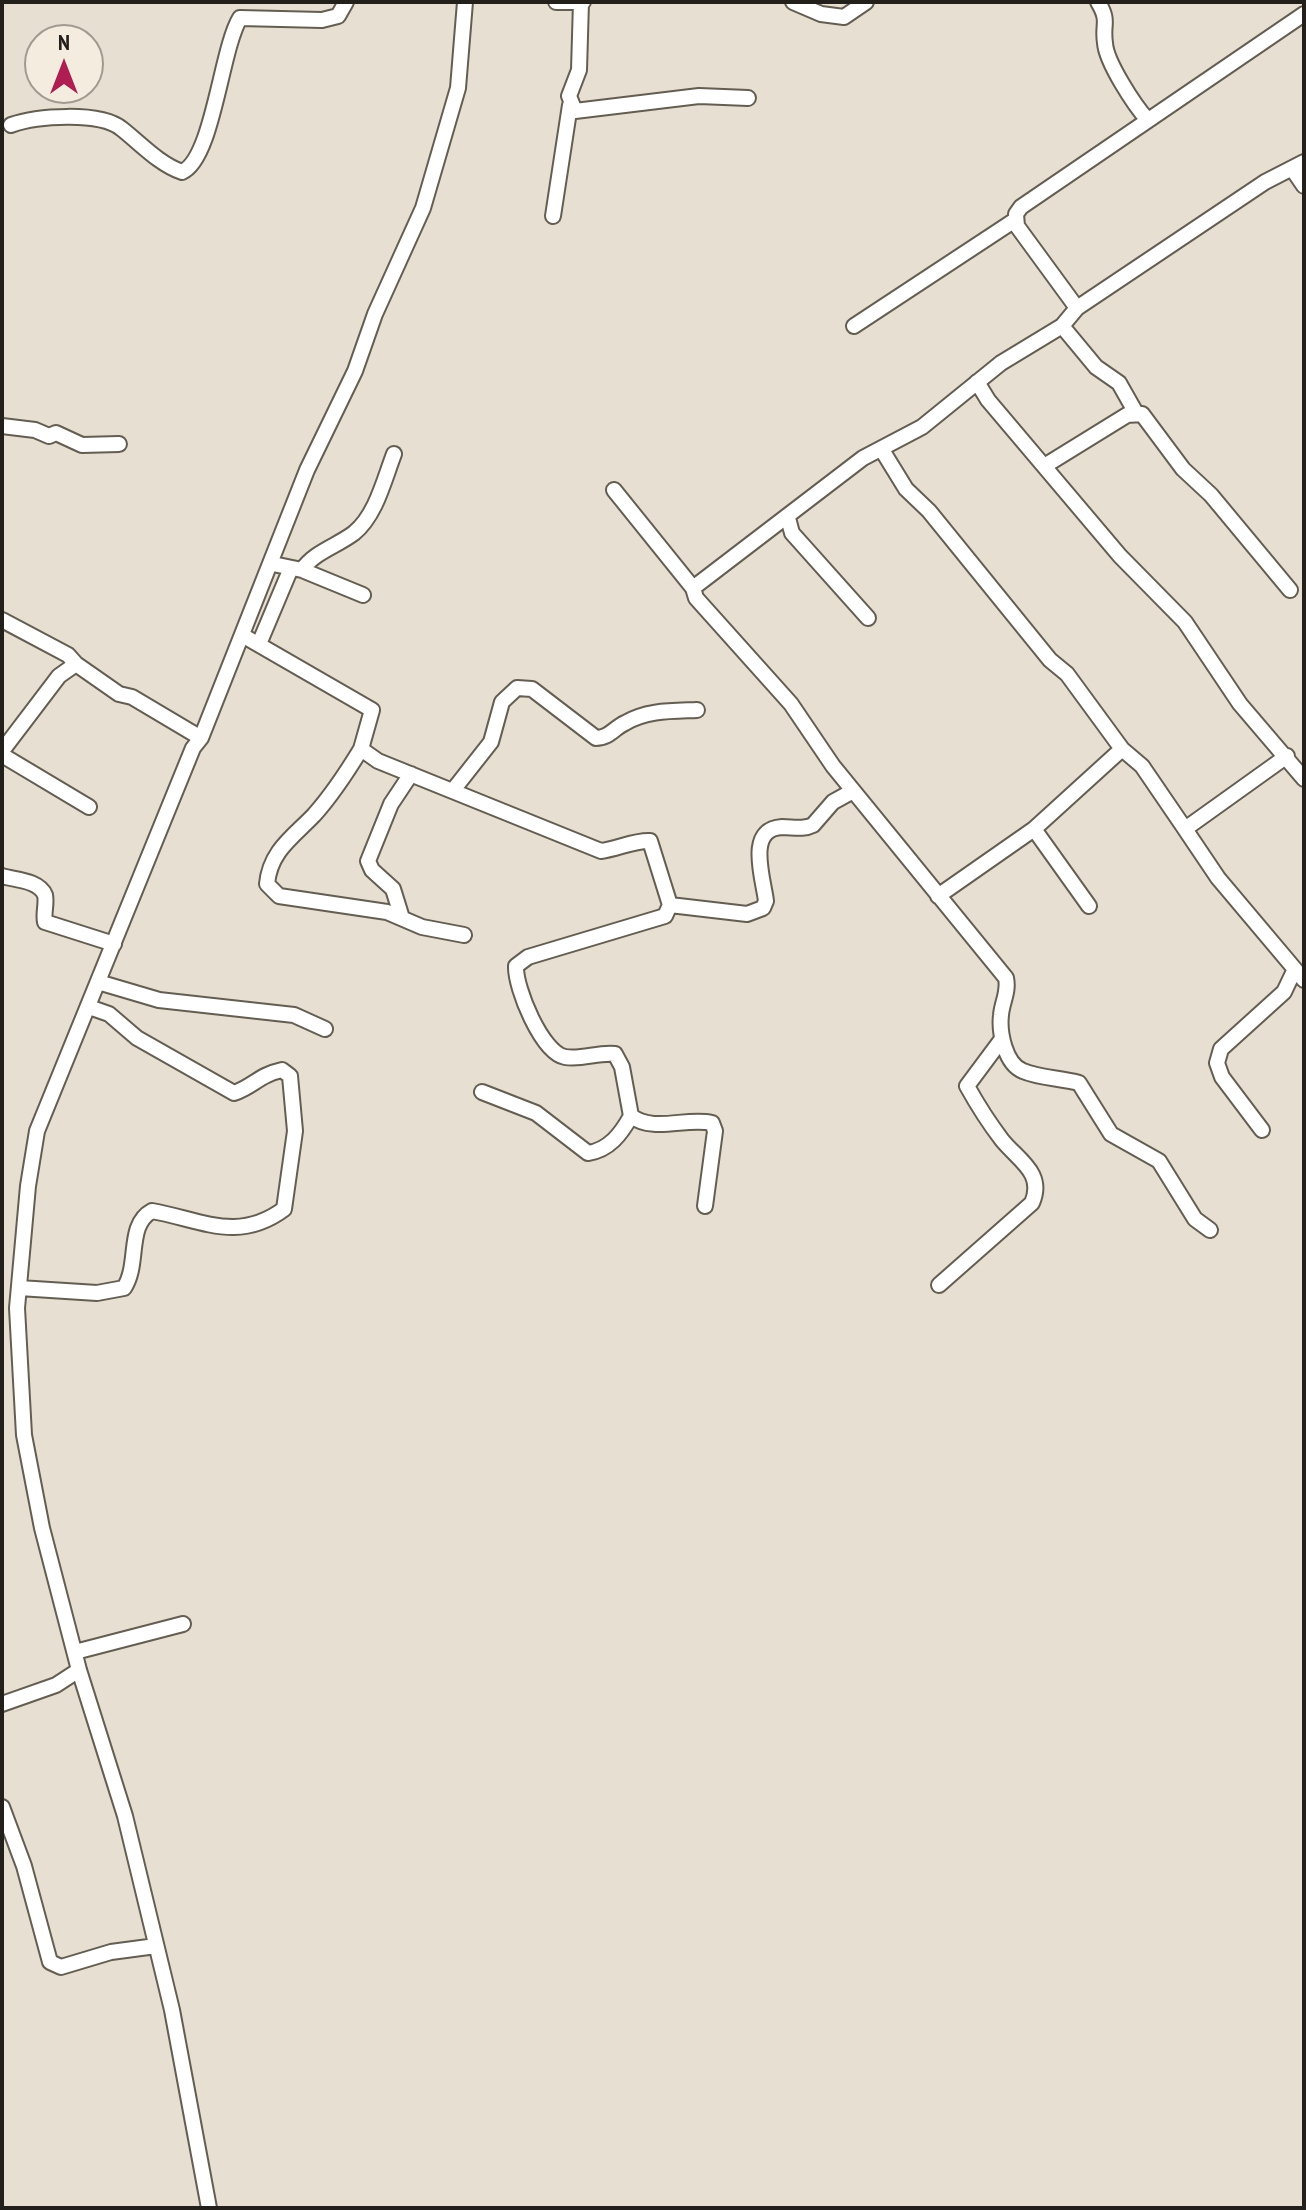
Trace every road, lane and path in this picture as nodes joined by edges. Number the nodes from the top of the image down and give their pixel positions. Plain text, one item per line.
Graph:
1 (346, 2) edge
2 (465, 2) edge
3 (582, 2) edge
4 (793, 2) edge
5 (866, 2) edge
6 (1098, 2) edge
7 (559, 3) edge
8 (1304, 14) edge
9 (580, 22) junction
10 (748, 98) dead end
11 (570, 105) junction
12 (1147, 119) junction
13 (11, 125) dead end
14 (1299, 166) edge
15 (1304, 186) edge
16 (553, 216) dead end
17 (1015, 220) junction
18 (1077, 308) junction
19 (854, 326) dead end
20 (1062, 326) junction
21 (977, 382) junction
22 (1136, 413) junction
23 (2, 426) edge
24 (119, 444) dead end
25 (882, 450) junction
26 (394, 454) dead end
27 (1046, 465) junction
28 (614, 490) dead end
29 (788, 518) junction
30 (273, 564) junction
31 (296, 569) junction
32 (693, 588) junction
33 (1290, 590) dead end
34 (363, 595) dead end
35 (868, 618) dead end
36 (2, 620) edge
37 (242, 635) junction
38 (259, 644) junction
39 (76, 664) junction
40 (697, 710) dead end
41 (201, 738) junction
42 (361, 749) junction
43 (1122, 749) junction
44 (2, 753) edge
45 (1287, 756) junction
46 (411, 774) junction
47 (1304, 779) edge
48 (454, 789) junction
49 (853, 791) junction
50 (89, 807) dead end
51 (1034, 829) junction
52 (1185, 829) junction
53 (2, 876) edge
54 (938, 896) junction
55 (670, 905) junction
56 (1089, 906) dead end
57 (402, 918) junction
58 (464, 935) dead end
59 (114, 944) junction
60 (1299, 975) edge
61 (98, 982) junction
62 (89, 1007) junction
63 (325, 1029) dead end
64 (1002, 1039) junction
65 (482, 1092) dead end
66 (631, 1116) junction
67 (1262, 1130) dead end
68 (705, 1206) dead end
69 (1210, 1230) dead end
70 (939, 1285) dead end
71 (19, 1288) junction
72 (17, 1308) junction
73 (2, 1311) edge
74 (183, 1624) dead end
75 (75, 1652) junction
76 (79, 1670) junction
77 (2, 1704) edge
78 (2, 1807) edge
79 (156, 1946) junction
80 (209, 2208) edge

1 - 13 street
2 - 30 street
3 - 7 street
3 - 9 street
4 - 5 street
6 - 12 street
7 - 9 street
8 - 12 street
9 - 11 street
10 - 11 street
11 - 16 street
12 - 17 street
14 - 15 street
14 - 18 street
17 - 18 street
17 - 19 street
18 - 20 street
20 - 21 street
20 - 22 street
21 - 25 street
21 - 27 street
22 - 27 street
22 - 33 street
23 - 24 street
25 - 29 street
25 - 43 street
26 - 31 street
27 - 45 street
28 - 32 street
29 - 32 street
29 - 35 street
30 - 31 street
30 - 37 street
31 - 34 street
31 - 38 street
32 - 49 street
36 - 39 street
37 - 38 street
37 - 41 street
38 - 42 street
39 - 41 street
39 - 44 street
40 - 48 street
41 - 59 street
42 - 46 street
42 - 57 street
43 - 51 street
43 - 52 street
44 - 50 street
45 - 47 street
45 - 52 street
46 - 48 street
46 - 57 street
48 - 55 street
49 - 54 street
49 - 55 street
51 - 54 street
51 - 56 street
52 - 60 street
53 - 59 street
54 - 64 street
55 - 66 street
57 - 58 street
59 - 61 street
60 - 67 street
61 - 62 street
61 - 63 street
62 - 71 street
62 - 71 street
64 - 69 street
64 - 70 street
65 - 66 street
66 - 68 street
71 - 72 street
72 - 73 street
72 - 75 street
74 - 75 street
75 - 76 street
76 - 77 street
76 - 79 street
78 - 79 street
79 - 80 street

